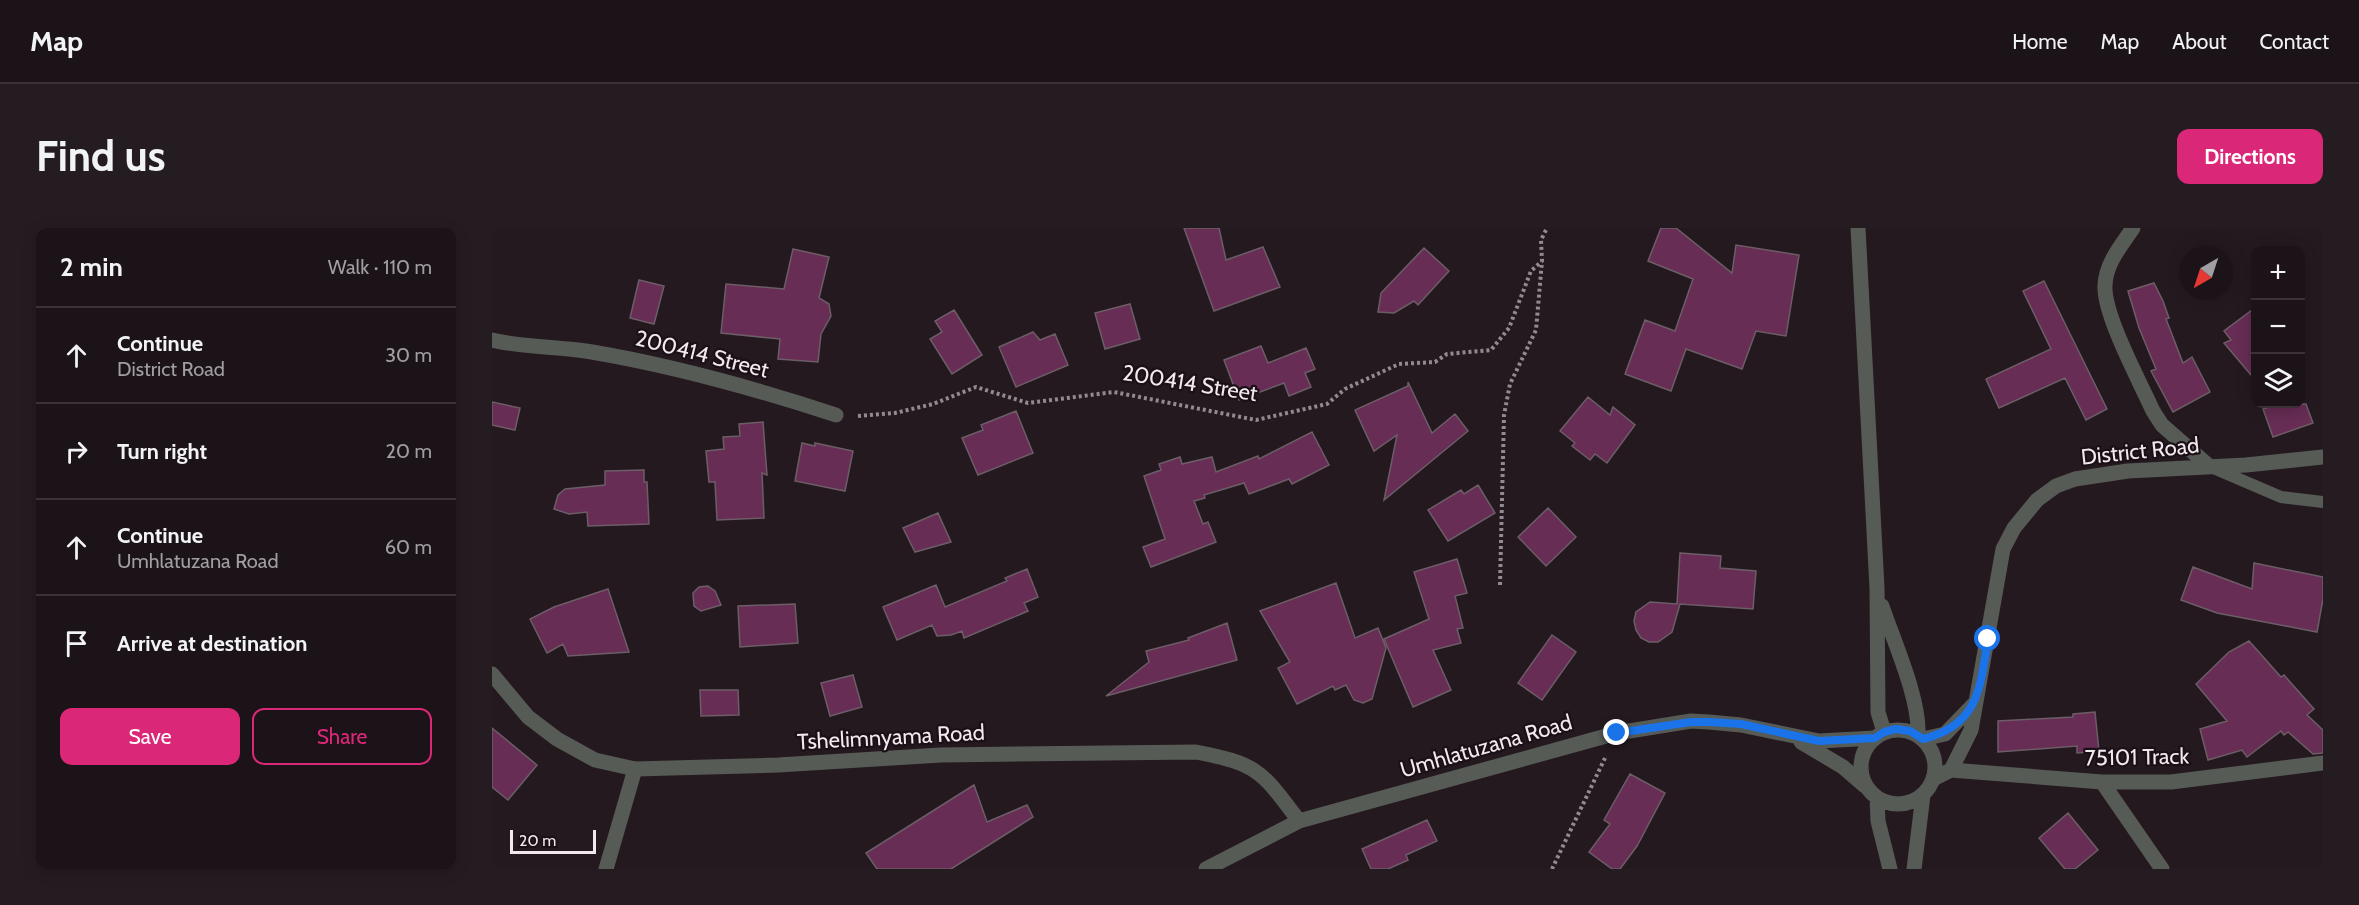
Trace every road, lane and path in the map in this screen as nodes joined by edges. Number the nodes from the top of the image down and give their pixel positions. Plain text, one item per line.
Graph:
1 (1547, 228) edge
2 (1858, 228) edge
3 (2133, 228) edge
4 (1542, 261) junction
5 (492, 340) edge
6 (836, 414) joint
7 (2323, 457) edge
8 (2210, 467) junction
9 (2323, 502) edge
10 (1500, 585) dead end
11 (1877, 588) junction
12 (492, 674) edge
13 (1976, 702) junction
14 (1617, 733) junction
15 (1879, 735) junction
16 (1791, 736) junction
17 (1920, 737) junction
18 (2323, 763) edge
19 (635, 769) junction
20 (1951, 770) junction
21 (1933, 779) junction
22 (2102, 782) junction
23 (1873, 793) junction
24 (1923, 795) junction
25 (1299, 821) junction
26 (606, 869) edge
27 (1206, 869) edge
28 (1552, 869) edge
29 (1890, 869) edge
30 (1914, 869) edge
31 (2162, 869) edge

1 - 4 path
2 - 11 street
3 - 8 street
4 - 6 path, 200414 Street
4 - 10 path
5 - 6 street, 200414 Street
7 - 8 street, District Road
8 - 9 lane
8 - 13 street, District Road
11 - 15 street
11 - 17 street
12 - 19 street, Tshelimnyama Road
13 - 17 street
13 - 20 street, District Road
14 - 16 street, Umhlatuzana Road
14 - 25 street, Umhlatuzana Road
14 - 28 path
15 - 16 street, Umhlatuzana Road
15 - 17 street
15 - 23 street
16 - 23 street, Umhlatuzana Road
17 - 21 street
18 - 22 street, 75101 Track
19 - 25 street, Tshelimnyama Road
19 - 26 street
20 - 21 street
20 - 22 street, 75101 Track
21 - 24 street
22 - 31 street
23 - 24 street
23 - 29 street
24 - 30 street
25 - 27 street, Umhlatuzana Road

